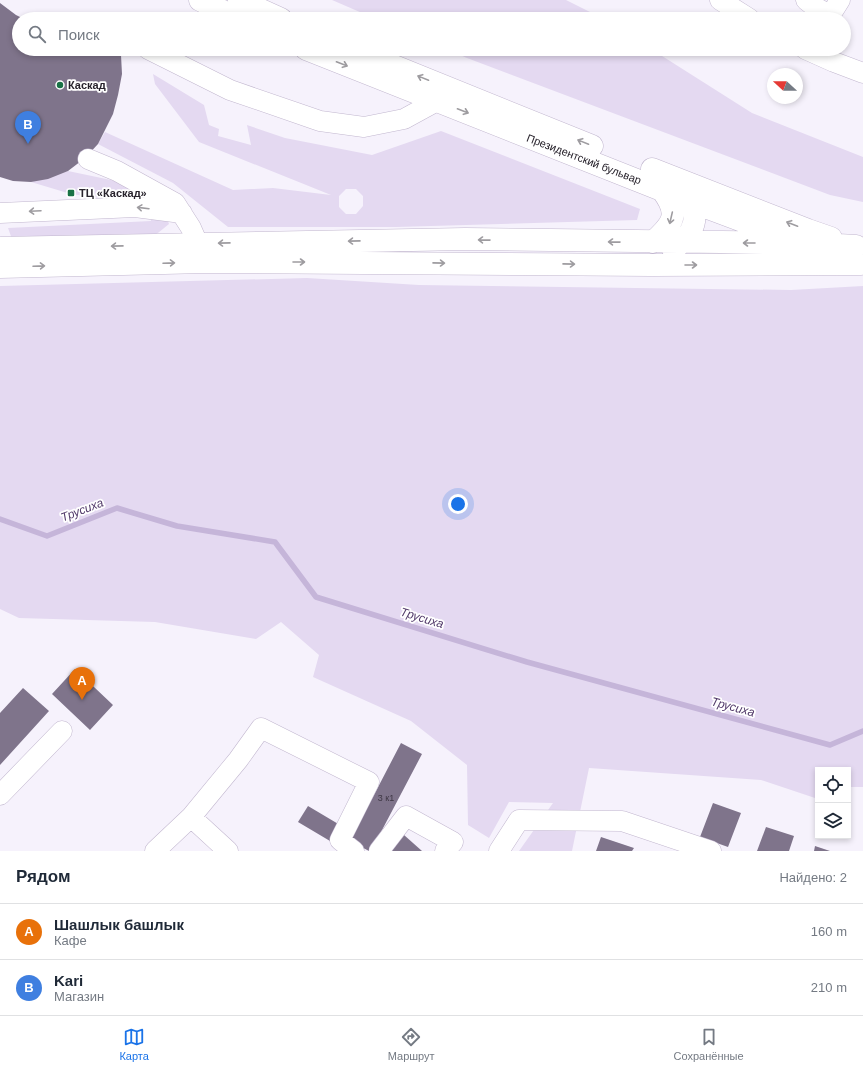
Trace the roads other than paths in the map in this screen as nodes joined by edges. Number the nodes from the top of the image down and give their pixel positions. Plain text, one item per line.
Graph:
1 (200, 0) edge
2 (240, 0) edge
3 (806, 0) edge
4 (729, 2) edge
5 (833, 11) edge
6 (225, 12) edge
7 (266, 12) edge
8 (741, 12) edge
9 (162, 56) edge
10 (324, 56) edge
11 (368, 56) edge
12 (824, 56) edge
13 (863, 73) edge
14 (437, 101) junction
15 (88, 159) dead end
16 (666, 183) junction
17 (692, 202) junction
18 (0, 213) edge
19 (182, 213) junction
20 (653, 242) junction
21 (683, 243) junction
22 (802, 243) junction
23 (198, 244) junction
24 (0, 248) edge
25 (861, 255) edge
26 (652, 265) junction
27 (0, 267) edge
28 (62, 731) dead end
29 (0, 795) edge
30 (191, 817) junction
31 (155, 851) edge
32 (228, 851) edge
33 (354, 851) edge
34 (379, 851) edge
35 (445, 851) edge
36 (499, 851) edge
37 (711, 851) edge

1 - 6 main road
2 - 7 main road
3 - 5 street
4 - 8 street
9 - 14 street
10 -> 14 main road, Президентский бульвар
16 -> 11 main road, Президентский бульвар
12 - 13 street
14 -> 16 main road, Президентский бульвар
15 - 19 street
16 - 17 main road
16 -> 20 main road
25 -> 16 main road, Президентский бульвар
17 - 21 main road
17 - 22 main road
19 -> 18 street
19 - 23 street
20 - 21 main road
20 -> 23 main road
22 -> 21 main road
21 - 26 main road
22 - 25 main road
23 -> 24 main road
26 -> 25 main road
27 -> 26 main road
28 - 29 street
30 - 31 street
30 - 32 street
30 - 33 street
34 - 35 street
36 - 37 street

